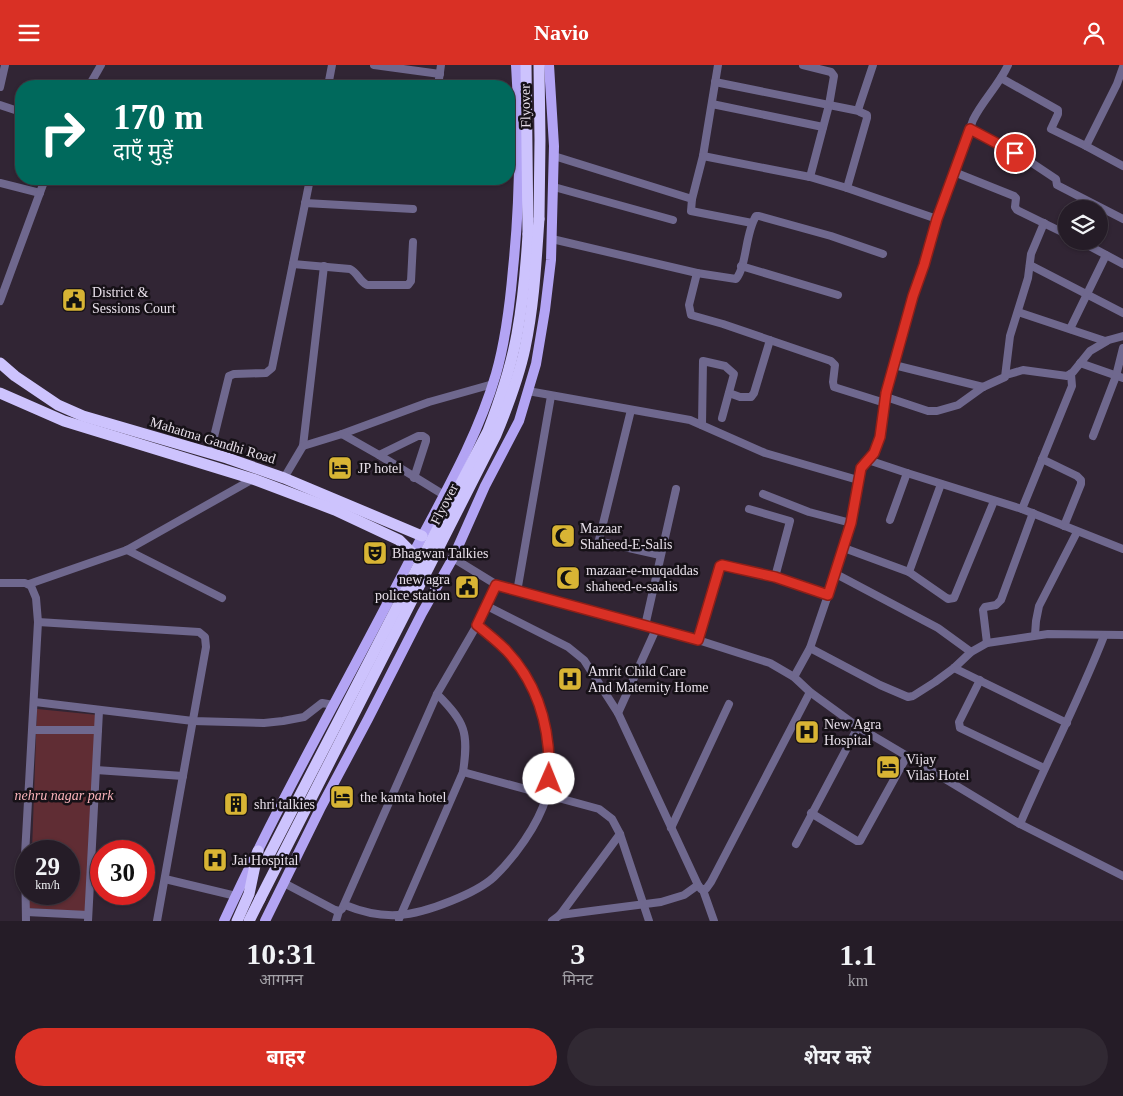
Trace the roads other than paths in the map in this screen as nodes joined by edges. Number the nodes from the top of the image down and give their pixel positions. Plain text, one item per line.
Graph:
1 (5, 65) edge
2 (101, 65) edge
3 (332, 65) edge
4 (374, 65) edge
5 (441, 65) edge
6 (516, 65) edge
7 (526, 65) edge
8 (539, 65) edge
9 (549, 65) edge
10 (718, 65) edge
11 (803, 65) edge
12 (872, 65) edge
13 (1008, 65) edge
14 (1123, 67) edge
15 (440, 74) junction
16 (1002, 78) junction
17 (92, 80) edge
18 (329, 80) edge
19 (439, 80) edge
20 (715, 82) junction
21 (0, 87) edge
22 (712, 104) junction
23 (0, 105) edge
24 (829, 105) junction
25 (15, 110) edge
26 (859, 111) junction
27 (823, 127) junction
28 (970, 129) junction
29 (515, 136) edge
30 (1086, 145) junction
31 (703, 155) junction
32 (554, 156) junction
33 (515, 166) edge
34 (1123, 166) edge
35 (954, 171) junction
36 (810, 177) junction
37 (0, 183) edge
38 (43, 185) edge
39 (309, 185) edge
40 (554, 187) junction
41 (847, 188) junction
42 (40, 193) junction
43 (692, 199) junction
44 (305, 203) junction
45 (413, 209) dead end
46 (937, 219) junction
47 (1123, 219) edge
48 (673, 220) dead end
49 (752, 223) junction
50 (1044, 223) junction
51 (1058, 230) edge
52 (552, 239) junction
53 (413, 242) dead end
54 (1097, 250) edge
55 (883, 254) dead end
56 (1106, 255) junction
57 (293, 264) junction
58 (1123, 264) edge
59 (1030, 265) junction
60 (324, 266) junction
61 (741, 266) junction
62 (697, 273) junction
63 (838, 295) dead end
64 (1086, 295) junction
65 (0, 301) edge
66 (1018, 312) junction
67 (1123, 313) edge
68 (1070, 329) junction
69 (1123, 336) edge
70 (770, 340) junction
71 (1107, 341) junction
72 (1123, 348) edge
73 (0, 363) edge
74 (1080, 363) junction
75 (894, 365) junction
76 (1071, 374) junction
77 (1006, 375) junction
78 (15, 376) junction
79 (1119, 377) edge
80 (493, 383) junction
81 (984, 387) junction
82 (528, 391) junction
83 (729, 393) junction
84 (2, 394) edge
85 (551, 397) junction
86 (885, 400) junction
87 (631, 410) junction
88 (722, 418) dead end
89 (702, 425) junction
90 (342, 434) junction
91 (1093, 436) dead end
92 (302, 446) junction
93 (210, 453) junction
94 (379, 455) junction
95 (1042, 459) junction
96 (868, 460) junction
97 (907, 473) junction
98 (284, 478) junction
99 (414, 478) junction
100 (252, 479) junction
101 (858, 480) junction
102 (941, 484) junction
103 (676, 489) dead end
104 (763, 493) dead end
105 (444, 495) junction
106 (994, 501) junction
107 (437, 509) junction
108 (749, 509) dead end
109 (1022, 509) junction
110 (1034, 513) junction
111 (890, 521) dead end
112 (851, 523) junction
113 (467, 526) junction
114 (1064, 526) junction
115 (1077, 532) junction
116 (422, 536) junction
117 (844, 547) junction
118 (1123, 549) edge
119 (127, 550) junction
120 (413, 554) junction
121 (660, 555) junction
122 (453, 558) junction
123 (909, 572) junction
124 (836, 574) junction
125 (402, 577) junction
126 (775, 577) junction
127 (1, 582) edge
128 (29, 584) junction
129 (496, 585) junction
130 (517, 592) junction
131 (433, 593) junction
132 (828, 595) junction
133 (222, 598) dead end
134 (487, 606) junction
135 (38, 622) junction
136 (477, 625) junction
137 (645, 626) junction
138 (656, 629) junction
139 (1035, 635) junction
140 (1123, 635) edge
141 (1104, 636) junction
142 (698, 640) junction
143 (987, 643) junction
144 (810, 648) junction
145 (971, 652) junction
146 (954, 667) junction
147 (794, 677) junction
148 (980, 680) junction
149 (810, 692) junction
150 (437, 694) junction
151 (35, 702) junction
152 (334, 705) junction
153 (729, 705) dead end
154 (99, 711) junction
155 (618, 713) junction
156 (309, 715) junction
157 (326, 719) junction
158 (193, 721) junction
159 (1067, 723) junction
160 (858, 727) junction
161 (33, 730) junction
162 (98, 730) junction
163 (907, 756) junction
164 (1044, 768) junction
165 (96, 770) junction
166 (463, 772) junction
167 (183, 776) junction
168 (546, 795) junction
169 (811, 813) junction
170 (1020, 824) junction
171 (671, 828) junction
172 (620, 834) junction
173 (796, 844) dead end
174 (262, 855) junction
175 (1123, 876) edge
176 (165, 879) junction
177 (284, 883) junction
178 (701, 887) junction
179 (236, 897) junction
180 (254, 897) junction
181 (645, 905) junction
182 (342, 908) junction
183 (560, 915) junction
184 (26, 917) edge
185 (88, 918) edge
186 (399, 919) edge
187 (158, 921) edge
188 (224, 921) edge
189 (237, 921) edge
190 (249, 921) edge
191 (265, 921) edge
192 (336, 921) edge
193 (552, 921) edge
194 (649, 921) edge
195 (714, 921) edge

1 - 21 street
2 - 17 street
3 - 18 street
4 - 15 street
5 - 15 street
6 - 29 main road
7 - 174 highway, Flyover, bridge
8 - 180 highway, Flyover, bridge
9 - 32 main road
10 - 20 street
11 - 24 street
12 - 26 street
13 - 16 street
14 - 30 street
15 - 19 street
16 - 28 street
16 - 30 street
20 - 22 street
20 - 24 street
22 - 27 street
22 - 31 street
23 - 25 street
24 - 26 street
24 - 27 street
26 - 41 street
27 - 36 street
28 - 35 street
28 - 47 street
30 - 34 street
31 - 36 street
31 - 43 street
32 - 40 main road
32 - 43 street
33 - 80 main road
35 - 46 street
35 - 50 street
36 - 41 street
37 - 42 street
38 - 42 street
39 - 44 street
40 - 48 street
40 - 52 main road
41 - 46 street
42 - 65 street
43 - 49 street
44 - 45 street
44 - 57 street
46 - 75 street
49 - 55 street
49 - 61 street
50 - 51 street
50 - 59 street
52 - 62 street
52 - 82 main road
53 - 60 street
54 - 56 street
56 - 58 street
56 - 64 street
57 - 60 street
57 - 93 street
59 - 64 street
59 - 66 street
60 - 92 street
61 - 62 street
61 - 63 street
62 - 70 street
64 - 67 street
64 - 68 street
66 - 68 street
66 - 77 street
68 - 71 street
69 - 71 street
70 - 83 street
70 - 86 street
71 - 74 street
72 - 79 street
73 - 78 highway, Mahatma Gandhi Road
74 - 76 street
74 - 79 street
75 - 81 street
75 - 86 street
76 - 77 street
76 - 95 street
77 - 81 street
78 - 84 highway
78 - 93 highway, Mahatma Gandhi Road
79 - 91 street
80 - 90 street
80 - 105 main road
81 - 86 street
82 - 85 street
82 - 113 main road
83 - 88 street
83 - 89 street
84 - 100 highway, Mahatma Gandhi Road
85 - 87 street
85 - 130 street
86 - 96 street
87 - 89 street
87 - 121 street
89 - 101 street
90 - 92 street
90 - 94 street
92 - 98 street
93 - 98 highway, Mahatma Gandhi Road
94 - 99 street
94 - 99 street
95 - 109 street
95 - 114 street
96 - 97 street
96 - 101 street
97 - 102 street
97 - 111 street
98 - 116 highway, Mahatma Gandhi Road
99 - 105 street
100 - 119 street
100 - 120 highway, Mahatma Gandhi Road
101 - 112 street
102 - 106 street
102 - 123 street
103 - 121 street
104 - 112 street
105 - 107 main road
106 - 109 street
106 - 123 street
107 - 113 main road
107 - 116 main road
108 - 126 street
109 - 110 street
110 - 114 street
110 - 143 street
112 - 117 street
113 - 122 main road
114 - 115 street
115 - 118 street
115 - 139 street
116 - 120 main road
117 - 123 street
117 - 124 street
119 - 128 street
119 - 133 street
120 - 125 main road
121 - 137 street
122 - 129 street
122 - 131 main road
124 - 132 street
124 - 145 street
125 - 131 main road
125 - 152 main road
126 - 132 street
126 - 142 street
127 - 128 street
128 - 135 street
129 - 130 street
129 - 134 street
130 - 137 street
131 - 177 main road
132 - 144 street
134 - 136 street
134 - 155 street
135 - 151 street
135 - 158 street
136 - 150 street
136 - 168 street
137 - 138 street
138 - 142 street
138 - 155 street
139 - 141 street
139 - 143 street
140 - 141 street
141 - 159 street
142 - 147 street
143 - 145 street
144 - 146 street
144 - 147 street
145 - 146 street
146 - 148 street
147 - 149 street
148 - 159 street
148 - 164 street
149 - 160 street
149 - 178 street
150 - 166 street
150 - 182 street
151 - 154 street
151 - 161 street
152 - 156 street
152 - 157 main road
153 - 171 street
154 - 158 street
154 - 162 street
155 - 171 street
156 - 157 street
156 - 158 street
157 - 174 main road
158 - 167 street
159 - 164 street
160 - 163 street
160 - 169 street
161 - 162 street
161 - 184 street
162 - 165 street
163 - 169 street
163 - 170 street
164 - 170 street
165 - 167 street
165 - 185 street
166 - 168 street
166 - 186 street
167 - 176 street
168 - 172 street
168 - 186 street
169 - 173 street
170 - 175 street
171 - 178 street
172 - 181 street
172 - 183 street
174 - 179 main road
174 - 180 highway, Flyover
176 - 179 street
176 - 187 street
177 - 182 street
177 - 191 main road
178 - 181 street
178 - 195 street
179 - 188 main road
180 - 189 highway
180 - 190 highway, Flyover
181 - 183 street
181 - 194 street
182 - 186 street
182 - 192 street
183 - 193 street
184 - 185 street

